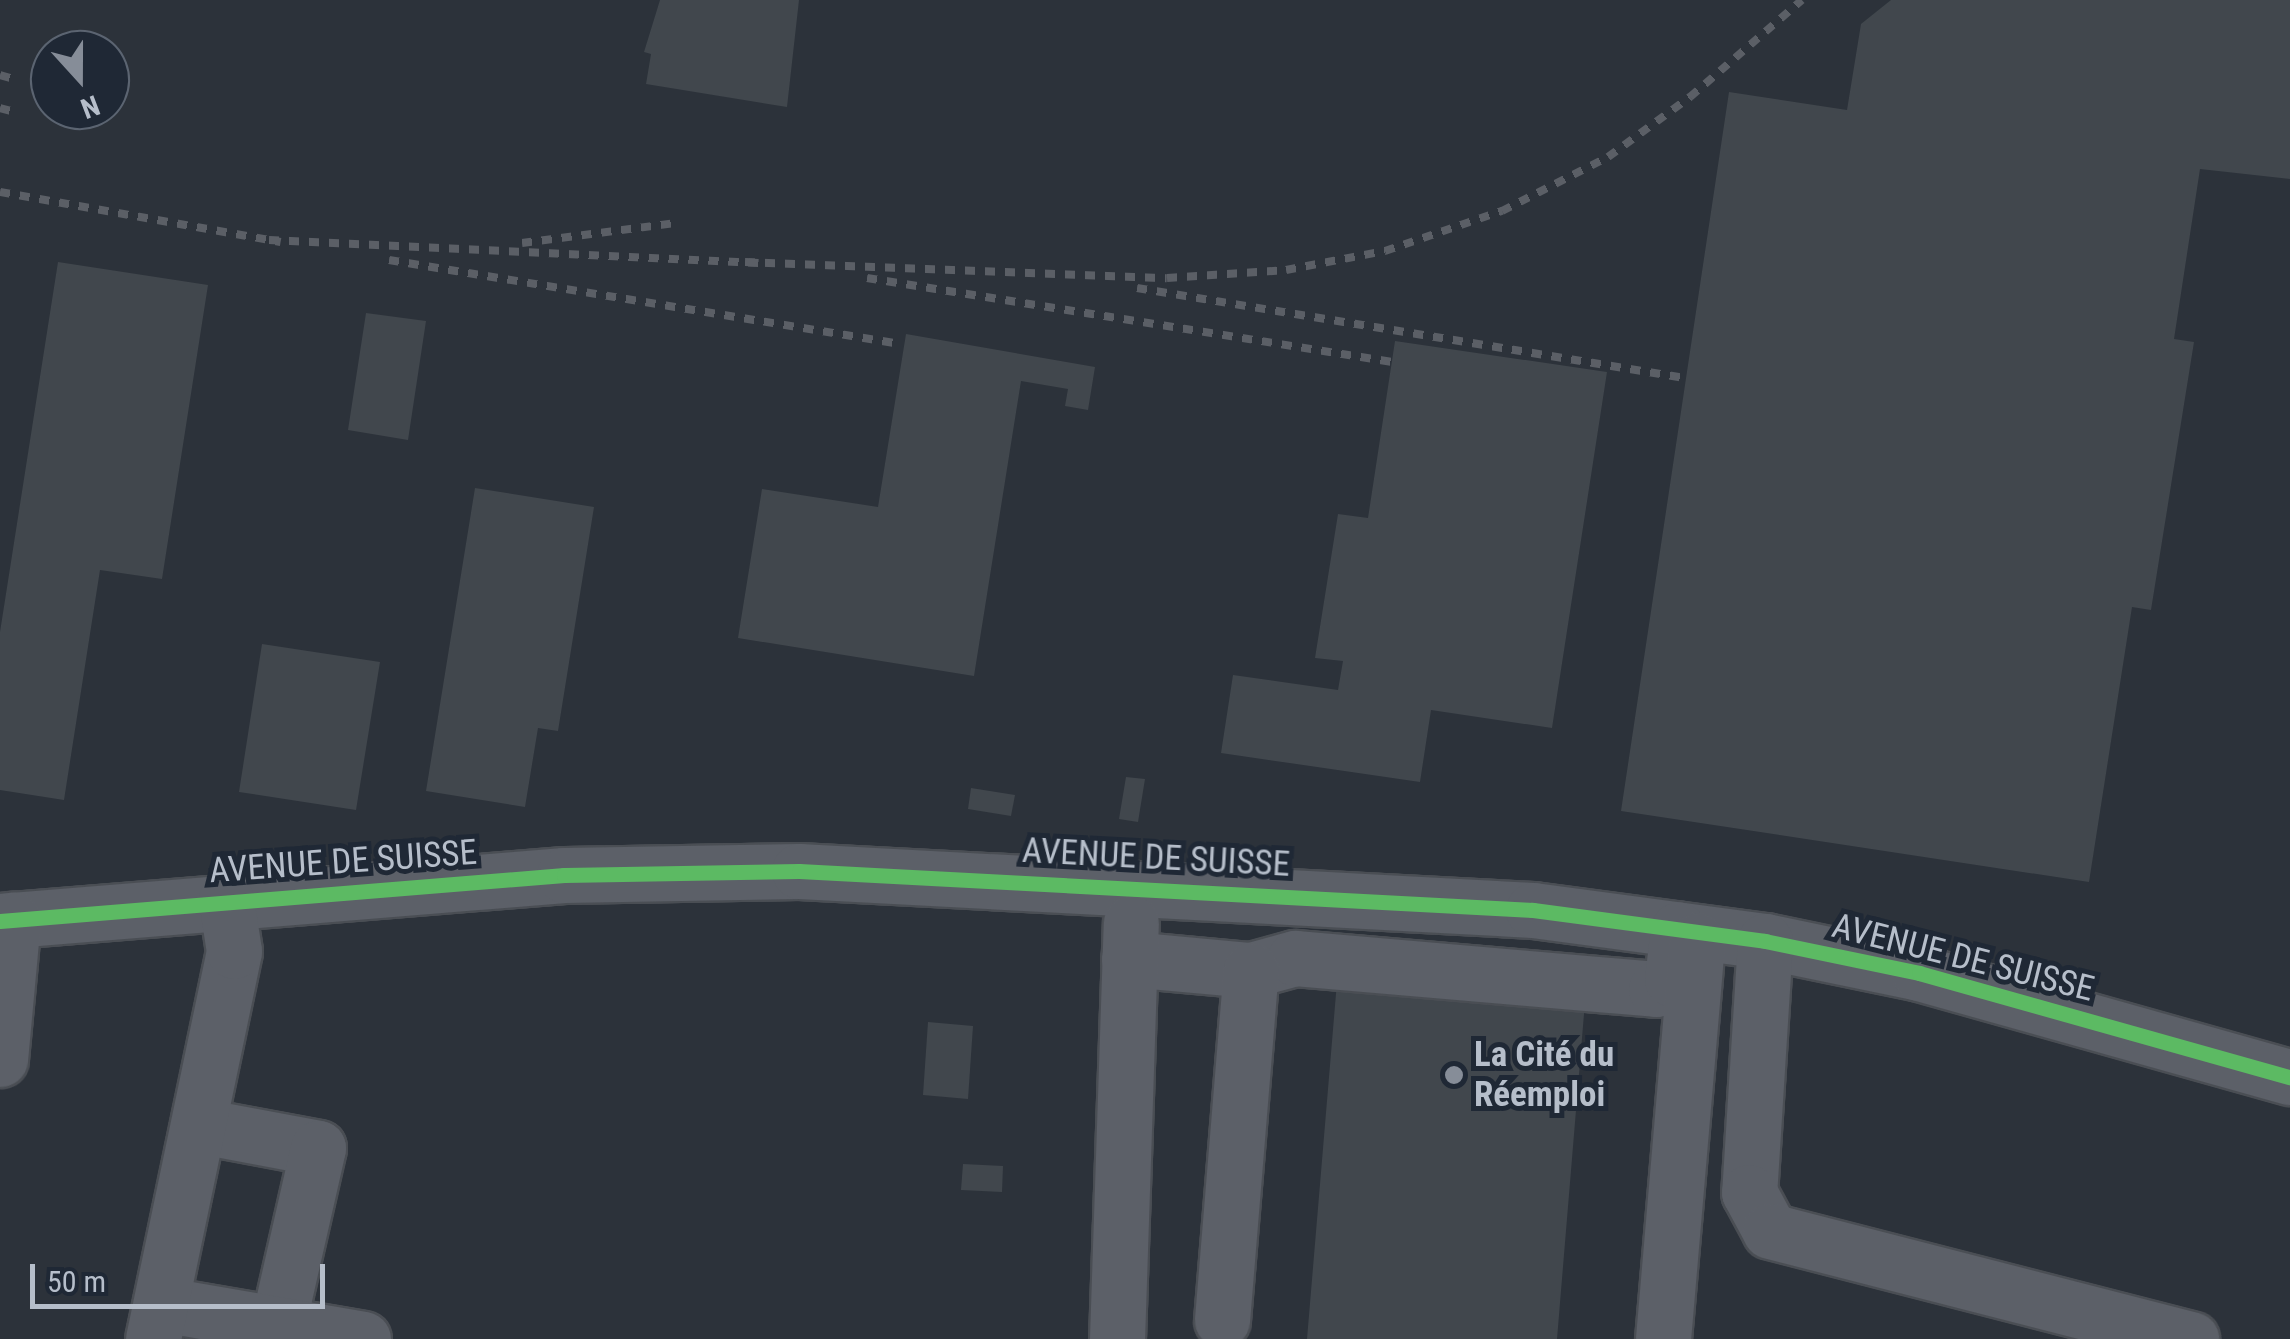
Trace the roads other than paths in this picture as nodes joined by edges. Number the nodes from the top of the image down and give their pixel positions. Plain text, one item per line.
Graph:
1 (1134, 885) junction
2 (226, 900) junction
3 (6, 920) edge
4 (1688, 930) junction
5 (1766, 941) junction
6 (1129, 959) junction
7 (1251, 970) junction
8 (0, 1059) edge
9 (2290, 1077) edge
10 (201, 1126) junction
11 (1222, 1320) dead end
12 (157, 1321) edge
13 (278, 1324) junction
14 (363, 1339) edge
15 (1116, 1339) edge
16 (1662, 1339) edge
17 (2191, 1339) edge

1 - 2 street, AVENUE DE SUISSE
1 - 4 street, AVENUE DE SUISSE
1 - 6 street
2 - 3 street, AVENUE DE SUISSE
2 - 10 street
3 - 8 street
4 - 5 street, AVENUE DE SUISSE
4 - 7 street
4 - 16 street
5 - 9 street, AVENUE DE SUISSE
5 - 17 street
6 - 7 street
6 - 15 street
7 - 11 street
10 - 12 street
10 - 13 street
12 - 13 street
13 - 14 street

